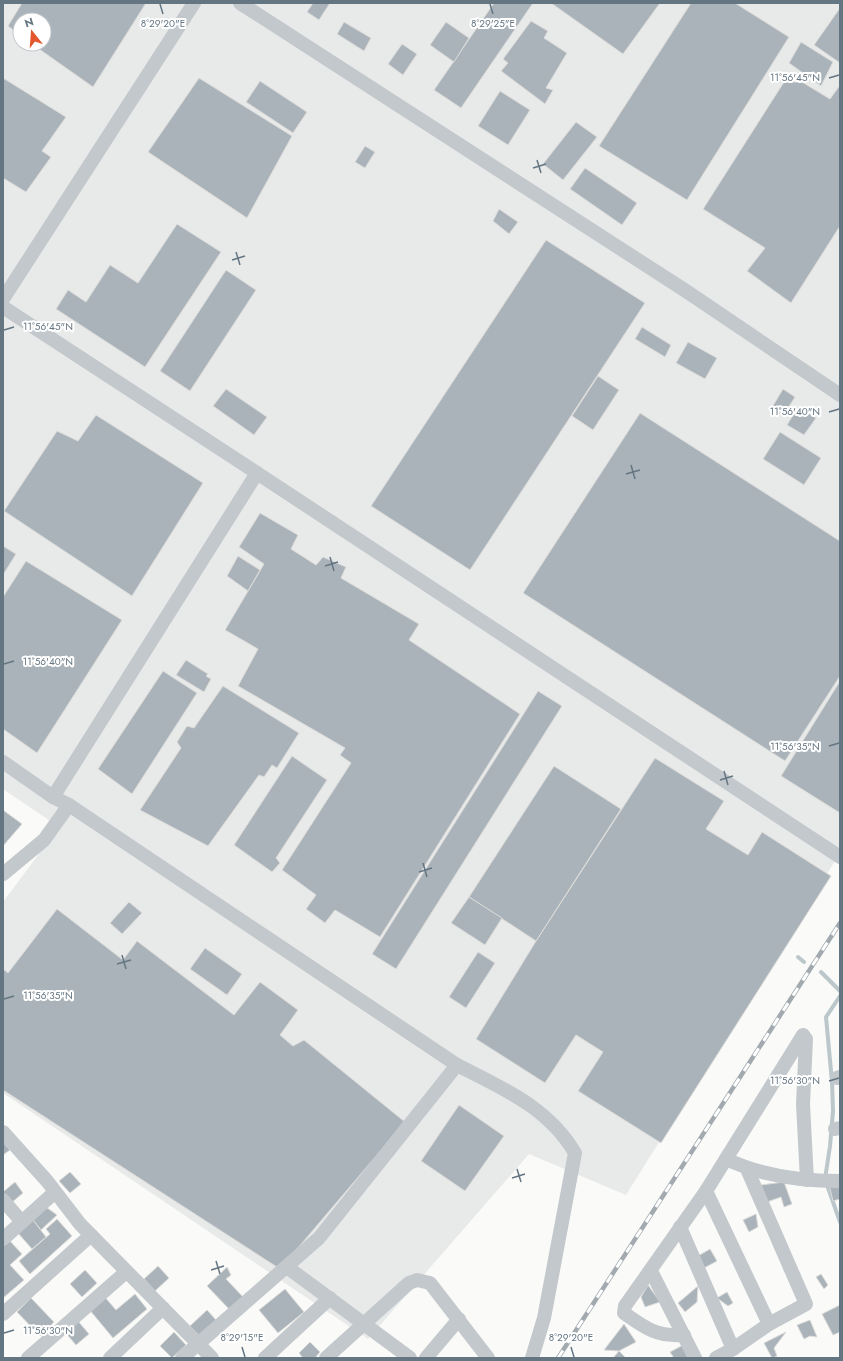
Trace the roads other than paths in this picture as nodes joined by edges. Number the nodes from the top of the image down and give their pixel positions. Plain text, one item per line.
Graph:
1 (194, 3) edge
2 (240, 3) edge
3 (3, 299) edge
4 (3, 307) edge
5 (840, 395) edge
6 (257, 473) junction
7 (3, 762) edge
8 (52, 797) junction
9 (69, 806) junction
10 (840, 857) edge
11 (3, 874) edge
12 (457, 1065) junction
13 (3, 1132) edge
14 (726, 1159) junction
15 (746, 1169) junction
16 (807, 1180) junction
17 (840, 1180) edge
18 (706, 1191) junction
19 (55, 1192) junction
20 (3, 1200) edge
21 (22, 1222) junction
22 (680, 1227) junction
23 (91, 1235) junction
24 (3, 1239) edge
25 (287, 1267) junction
26 (651, 1271) junction
27 (126, 1272) junction
28 (330, 1298) junction
29 (163, 1308) junction
30 (3, 1314) edge
31 (459, 1320) junction
32 (364, 1324) junction
33 (769, 1324) junction
34 (684, 1335) junction
35 (199, 1344) junction
36 (733, 1349) junction
37 (394, 1354) edge
38 (486, 1357) edge
39 (28, 1358) edge
40 (110, 1358) edge
41 (182, 1358) edge
42 (212, 1358) edge
43 (265, 1358) edge
44 (326, 1358) edge
45 (410, 1358) edge
46 (426, 1358) edge
47 (532, 1358) edge
48 (695, 1358) edge
49 (716, 1358) edge

1 - 3 street
2 - 5 street
4 - 6 street
6 - 8 street
6 - 10 street
7 - 8 street
8 - 9 street
9 - 11 street
9 - 12 street
12 - 25 street
12 - 47 street
13 - 19 street
14 - 15 street
14 - 16 street
14 - 18 street
15 - 16 street
15 - 33 street
16 - 17 street
18 - 22 street
18 - 33 street
19 - 21 street
19 - 23 street
20 - 21 street
21 - 24 street
22 - 26 street
22 - 36 street
23 - 27 street
23 - 30 street
25 - 28 street
25 - 35 street
26 - 34 street
26 - 34 street
27 - 29 street
27 - 39 street
28 - 32 street
28 - 43 street
29 - 35 street
29 - 40 street
31 - 32 street
31 - 38 street
31 - 46 street
32 - 37 street
32 - 44 street
33 - 36 street
34 - 48 street
35 - 41 street
35 - 42 street
36 - 49 street
37 - 45 street

